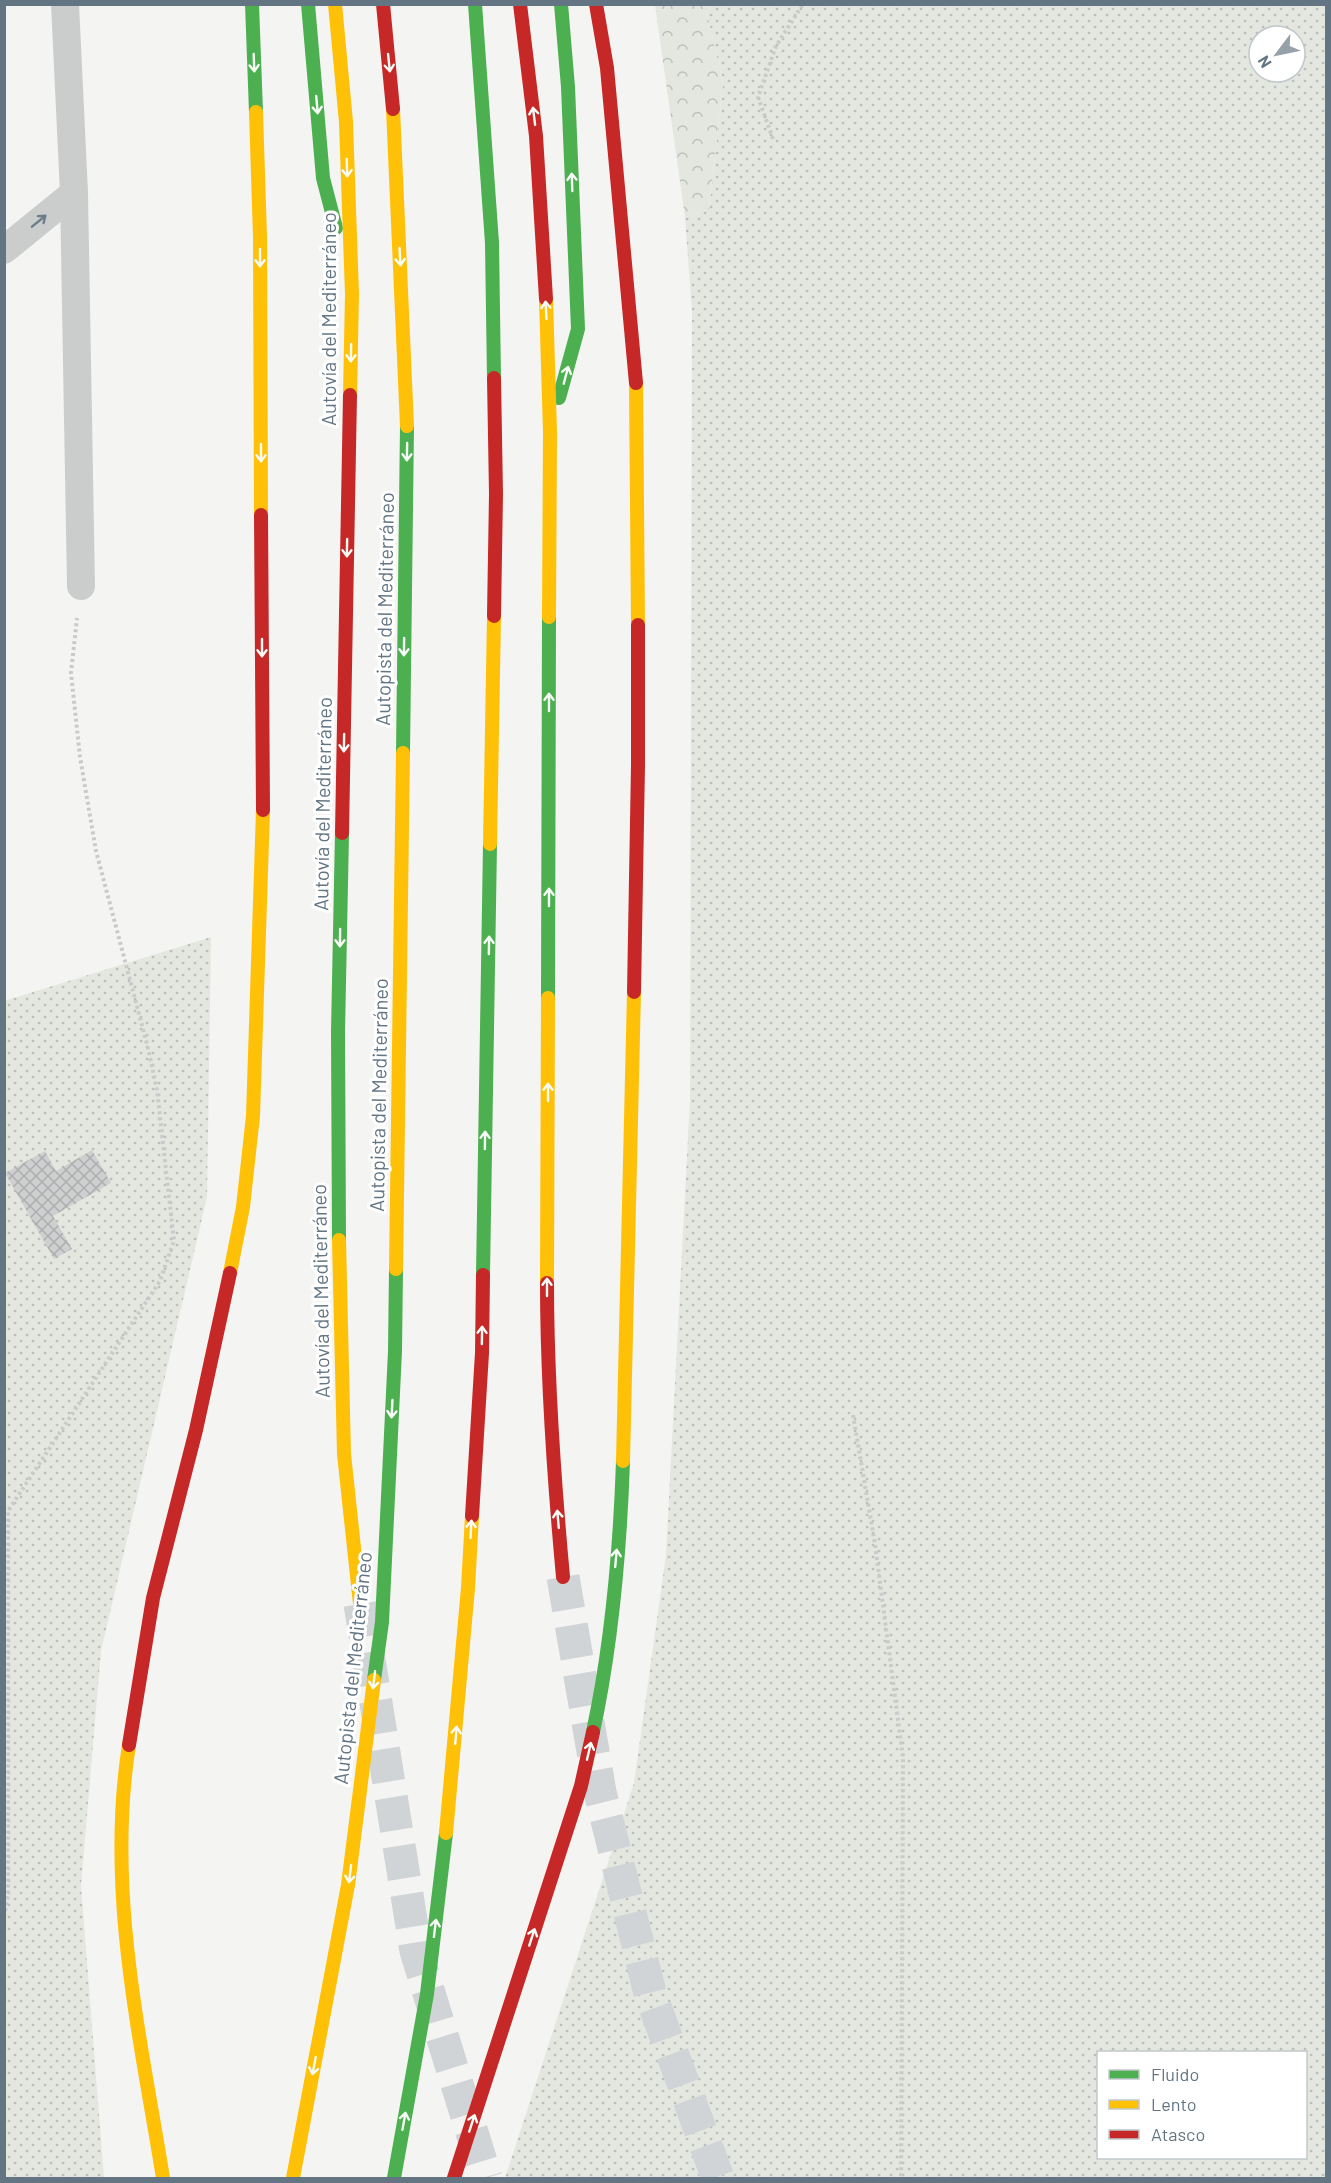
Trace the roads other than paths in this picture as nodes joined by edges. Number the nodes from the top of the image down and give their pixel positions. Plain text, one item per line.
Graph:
1 (65, 4) edge
2 (252, 4) edge
3 (308, 4) edge
4 (335, 4) edge
5 (383, 4) edge
6 (475, 4) edge
7 (520, 4) edge
8 (561, 4) edge
9 (596, 4) edge
10 (74, 193) junction
11 (4, 250) edge
12 (352, 294) junction
13 (550, 432) junction
14 (81, 586) road end
15 (563, 1577) tunnel mouth
16 (360, 1604) tunnel mouth
17 (163, 2178) edge
18 (293, 2178) edge
19 (394, 2178) edge
20 (454, 2178) edge

1 - 10 street
2 -> 17 highway
3 -> 12 highway
4 -> 12 highway, Autovía del Mediterráneo
5 -> 18 highway, Autopista del Mediterráneo
19 -> 6 highway
13 -> 7 highway
13 -> 8 highway
20 -> 9 highway
11 -> 10 street
10 - 14 street
12 -> 16 highway, Autovía del Mediterráneo
15 -> 13 highway

